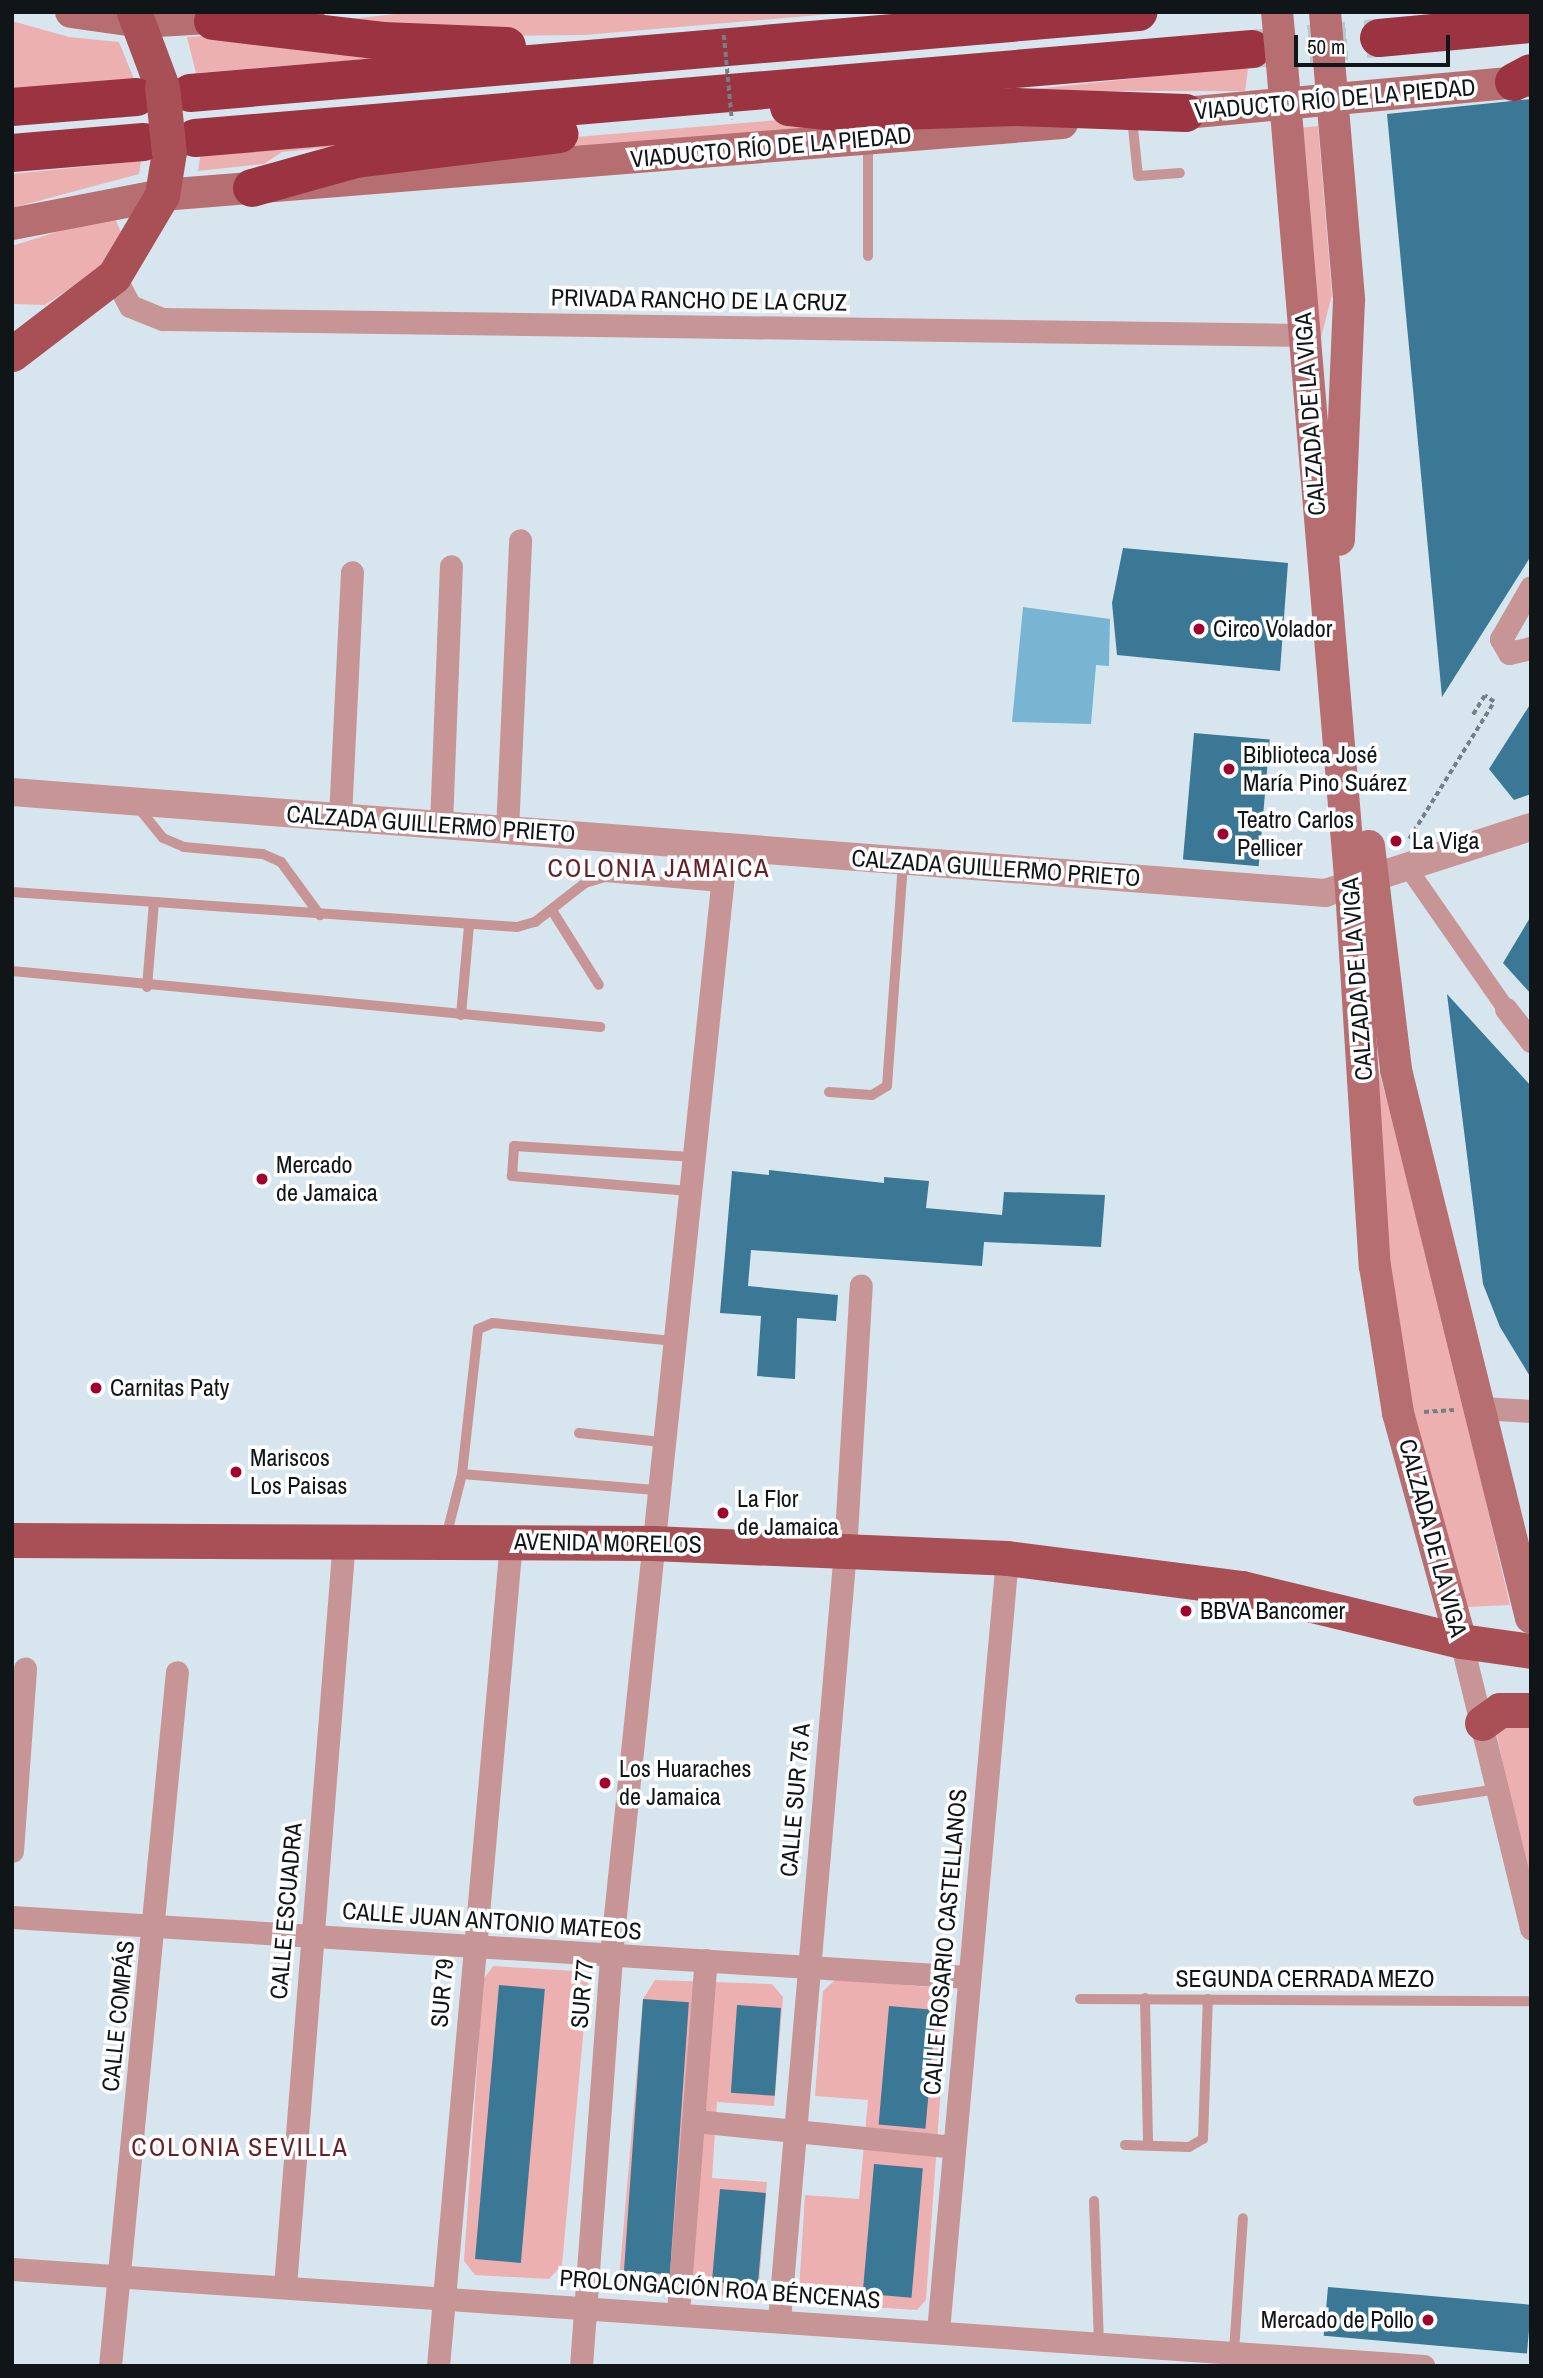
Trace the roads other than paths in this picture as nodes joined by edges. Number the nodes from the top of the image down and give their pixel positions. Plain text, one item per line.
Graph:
1 (71, 12) edge
2 (309, 12) edge
3 (918, 12) edge
4 (1139, 12) edge
5 (1278, 12) edge
6 (1325, 12) edge
7 (137, 17) edge
8 (213, 21) junction
9 (1531, 24) edge
10 (1379, 38) tunnel mouth
11 (780, 43) junction
12 (681, 52) junction
13 (1267, 56) junction
14 (1525, 78) edge
15 (163, 92) junction
16 (1333, 98) junction
17 (646, 103) junction
18 (1286, 103) junction
19 (12, 107) edge
20 (738, 107) junction
21 (1186, 113) junction
22 (1132, 118) junction
23 (868, 139) junction
24 (169, 144) junction
25 (12, 153) edge
26 (1180, 173) dead end
27 (252, 188) junction
28 (162, 195) junction
29 (12, 224) edge
30 (868, 256) dead end
31 (114, 276) junction
32 (1305, 335) junction
33 (12, 354) edge
34 (1343, 410) junction
35 (1315, 495) junction
36 (520, 540) dead end
37 (451, 566) dead end
38 (352, 572) dead end
39 (1531, 587) edge
40 (1531, 648) edge
41 (12, 792) edge
42 (133, 801) junction
43 (340, 817) junction
44 (441, 825) junction
45 (1531, 827) edge
46 (507, 830) junction
47 (726, 847) junction
48 (904, 860) junction
49 (1408, 868) junction
50 (1362, 885) junction
51 (721, 887) junction
52 (12, 892) edge
53 (155, 902) junction
54 (553, 912) junction
55 (320, 915) junction
56 (469, 925) junction
57 (12, 971) edge
58 (599, 985) dead end
59 (148, 987) junction
60 (1359, 995) junction
61 (1506, 1009) joint
62 (461, 1015) junction
63 (600, 1027) dead end
64 (1531, 1041) edge
65 (829, 1092) dead end
66 (1408, 1126) junction
67 (692, 1157) junction
68 (689, 1192) junction
69 (861, 1285) dead end
70 (672, 1341) junction
71 (1481, 1408) junction
72 (1531, 1411) edge
73 (579, 1433) dead end
74 (661, 1442) junction
75 (462, 1474) junction
76 (658, 1490) junction
77 (344, 1539) junction
78 (12, 1540) edge
79 (445, 1540) junction
80 (511, 1541) junction
81 (652, 1543) junction
82 (845, 1551) junction
83 (1007, 1558) junction
84 (1531, 1618) edge
85 (1461, 1641) junction
86 (1531, 1651) edge
87 (25, 1668) dead end
88 (177, 1672) dead end
89 (1531, 1710) edge
90 (1482, 1723) junction
91 (1498, 1789) junction
92 (1418, 1801) dead end
93 (12, 1851) edge
94 (12, 1917) edge
95 (153, 1926) junction
96 (1531, 1929) edge
97 (310, 1936) junction
98 (472, 1946) junction
99 (611, 1954) junction
100 (706, 1960) junction
101 (805, 1966) junction
102 (968, 1977) junction
103 (1145, 1998) junction
104 (1080, 1999) dead end
105 (1208, 1999) junction
106 (1531, 2001) edge
107 (695, 2121) junction
108 (793, 2131) junction
109 (1125, 2145) dead end
110 (1148, 2145) junction
111 (954, 2147) junction
112 (1094, 2202) dead end
113 (1242, 2218) dead end
114 (12, 2269) edge
115 (119, 2276) junction
116 (285, 2286) junction
117 (444, 2296) junction
118 (584, 2305) junction
119 (678, 2312) junction
120 (779, 2319) junction
121 (938, 2331) junction
122 (1099, 2342) junction
123 (1234, 2352) junction
124 (110, 2366) edge
125 (438, 2366) edge
126 (581, 2366) edge
127 (1424, 2366) edge

1 - 7 main road
2 - 8 main road
3 - 11 highway
4 - 11 highway
5 - 13 main road, CALZADA DE LA VIGA, bridge
6 - 16 main road, CALZADA DE LA VIGA, bridge
7 - 8 main road
7 - 15 main road
8 - 12 highway
9 - 10 highway
11 - 12 highway
12 - 15 highway
13 - 18 main road, CALZADA DE LA VIGA
13 - 20 highway
14 - 16 main road, VIADUCTO RÍO DE LA PIEDAD
15 - 19 highway
15 - 24 main road, bridge
16 - 18 main road, VIADUCTO RÍO DE LA PIEDAD
16 - 34 main road, CALZADA DE LA VIGA
17 - 20 highway
17 - 24 highway
17 - 27 highway
18 - 21 main road, VIADUCTO RÍO DE LA PIEDAD
18 - 32 main road, CALZADA DE LA VIGA
20 - 21 highway
21 - 22 main road, VIADUCTO RÍO DE LA PIEDAD
22 - 23 main road, VIADUCTO RÍO DE LA PIEDAD
22 - 26 lane
23 - 27 main road, VIADUCTO RÍO DE LA PIEDAD
23 - 30 lane
24 - 25 highway
24 - 28 main road
27 - 28 main road, VIADUCTO RÍO DE LA PIEDAD
28 - 29 main road, VIADUCTO RÍO DE LA PIEDAD
28 - 31 main road
31 - 32 street, PRIVADA RANCHO DE LA CRUZ
31 - 33 main road
32 - 35 main road, CALZADA DE LA VIGA
34 - 35 main road
34 - 50 main road, CALZADA DE LA VIGA
35 - 50 main road, CALZADA DE LA VIGA
36 - 46 street
37 - 44 street
38 - 43 street
39 - 40 street
41 - 42 street, CALZADA GUILLERMO PRIETO
42 - 43 street, CALZADA GUILLERMO PRIETO
42 - 55 lane
43 - 44 street, CALZADA GUILLERMO PRIETO
44 - 46 street, CALZADA GUILLERMO PRIETO
45 - 49 street, CALZADA GUILLERMO PRIETO
46 - 47 street, CALZADA GUILLERMO PRIETO
47 - 48 street, CALZADA GUILLERMO PRIETO
47 - 51 street, SUR 77
48 - 50 street, CALZADA GUILLERMO PRIETO
48 - 65 lane
49 - 50 street, CALZADA GUILLERMO PRIETO
49 - 61 street
50 - 60 main road, CALZADA DE LA VIGA
50 - 66 main road, CALZADA DE LA VIGA
51 - 54 lane
51 - 67 street, SUR 77
52 - 53 lane
53 - 55 lane
53 - 59 lane
54 - 56 lane
54 - 58 lane
55 - 56 lane
56 - 62 lane
57 - 59 lane
59 - 62 lane
60 - 66 main road
60 - 85 main road, CALZADA DE LA VIGA
61 - 64 street
62 - 63 lane
66 - 71 main road, CALZADA DE LA VIGA
67 - 68 street, SUR 77
67 - 68 lane
68 - 70 street, SUR 77
69 - 82 street, CALLE SUR 75 A
70 - 74 street, SUR 77
70 - 75 lane
71 - 72 street
71 - 84 main road, CALZADA DE LA VIGA
73 - 74 lane
74 - 76 street, SUR 77
75 - 76 lane
75 - 79 lane
76 - 81 street, SUR 77
77 - 78 main road, AVENIDA MORELOS
77 - 79 main road, AVENIDA MORELOS
77 - 97 street, CALLE ESCUADRA
79 - 80 main road, AVENIDA MORELOS
80 - 81 main road, AVENIDA MORELOS
80 - 98 street, SUR 79
81 - 82 main road, AVENIDA MORELOS
81 - 99 street, SUR 77
82 - 83 main road, AVENIDA MORELOS
82 - 101 street, CALLE SUR 75 A
83 - 85 main road, AVENIDA MORELOS
83 - 102 street, CALLE ROSARIO CASTELLANOS
85 - 86 main road, AVENIDA MORELOS
85 - 90 street, CALZADA DE LA VIGA
87 - 93 street
88 - 95 street, CALLE COMPÁS
89 - 90 main road
90 - 91 street, CALZADA DE LA VIGA
91 - 92 lane
91 - 96 street, CALZADA DE LA VIGA
94 - 95 street, CALLE JUAN ANTONIO MATEOS
95 - 97 street, CALLE JUAN ANTONIO MATEOS
95 - 115 street, CALLE COMPÁS
97 - 98 street, CALLE JUAN ANTONIO MATEOS
97 - 116 street, CALLE ESCUADRA
98 - 99 street, CALLE JUAN ANTONIO MATEOS
98 - 117 street, SUR 79
99 - 100 street, CALLE JUAN ANTONIO MATEOS
99 - 118 street, SUR 77
100 - 101 street, CALLE JUAN ANTONIO MATEOS
100 - 107 street
101 - 102 street, CALLE JUAN ANTONIO MATEOS
101 - 108 street, CALLE SUR 75 A
102 - 111 street, CALLE ROSARIO CASTELLANOS
103 - 104 lane, SEGUNDA CERRADA MEZO
103 - 105 lane, SEGUNDA CERRADA MEZO
103 - 110 lane
105 - 106 lane, SEGUNDA CERRADA MEZO
105 - 110 lane
107 - 108 street
107 - 119 street
108 - 111 street
108 - 120 street, CALLE SUR 75 A
109 - 110 lane
111 - 121 street, CALLE ROSARIO CASTELLANOS
112 - 122 lane
113 - 123 lane
114 - 115 street, PROLONGACIÓN ROA BÉNCENAS
115 - 116 street, PROLONGACIÓN ROA BÉNCENAS
115 - 124 street, CALLE COMPÁS
116 - 117 street, PROLONGACIÓN ROA BÉNCENAS
117 - 118 street, PROLONGACIÓN ROA BÉNCENAS
117 - 125 street, SUR 79
118 - 119 street, PROLONGACIÓN ROA BÉNCENAS
118 - 126 street, SUR 77
119 - 120 street, PROLONGACIÓN ROA BÉNCENAS
120 - 121 street, PROLONGACIÓN ROA BÉNCENAS
121 - 122 street, PROLONGACIÓN ROA BÉNCENAS
122 - 123 street, PROLONGACIÓN ROA BÉNCENAS
123 - 127 street, PROLONGACIÓN ROA BÉNCENAS

